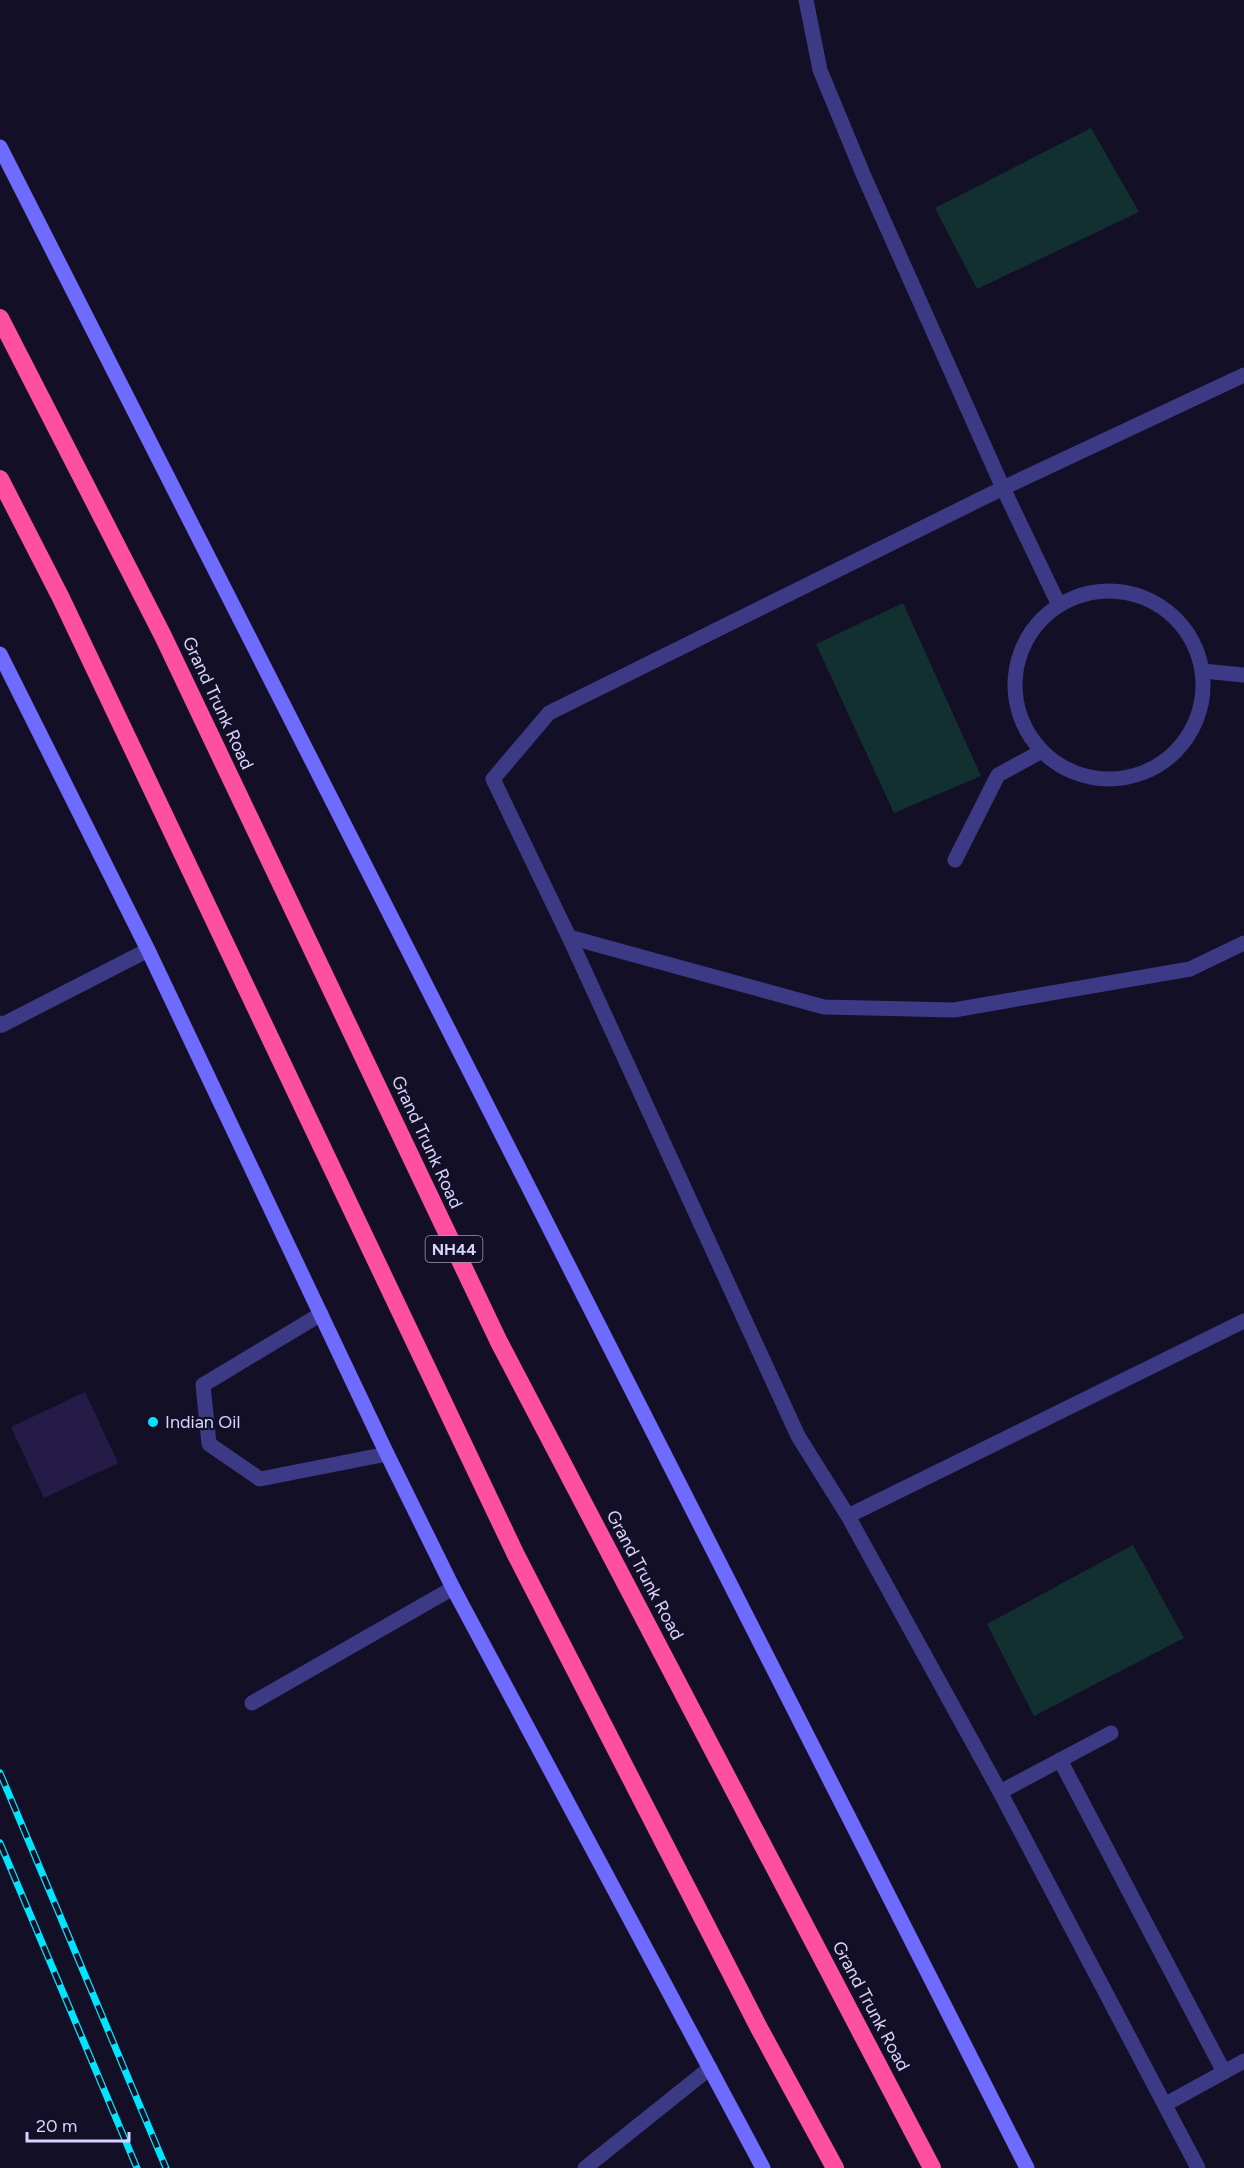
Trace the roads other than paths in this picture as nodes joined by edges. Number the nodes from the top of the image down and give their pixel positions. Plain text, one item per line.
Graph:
1 (806, 0) edge
2 (0, 147) edge
3 (0, 318) edge
4 (1244, 375) edge
5 (0, 479) edge
6 (1003, 488) junction
7 (1058, 603) junction
8 (0, 654) edge
9 (1203, 671) junction
10 (1244, 675) edge
11 (1042, 751) junction
12 (955, 860) dead end
13 (569, 937) junction
14 (1244, 943) edge
15 (148, 950) junction
16 (0, 1023) edge
17 (321, 1314) junction
18 (1244, 1321) edge
19 (387, 1454) junction
20 (848, 1516) junction
21 (453, 1588) junction
22 (252, 1703) dead end
23 (1111, 1733) dead end
24 (1060, 1760) junction
25 (1000, 1792) junction
26 (1244, 2061) edge
27 (710, 2068) junction
28 (1224, 2072) junction
29 (1166, 2104) junction
30 (585, 2168) edge
31 (763, 2168) edge
32 (835, 2168) edge
33 (932, 2168) edge
34 (1027, 2168) edge
35 (1198, 2168) edge

1 - 6 street
2 - 34 street
3 - 33 highway, Grand Trunk Road / NH44
4 - 6 street
5 - 32 highway
6 - 7 street
6 - 13 street
7 - 9 street
7 - 11 street
8 - 15 street
9 - 10 street
9 - 11 street
11 - 12 street
13 - 14 street
13 - 20 street
15 - 16 street
15 - 17 street
17 - 19 street
17 - 19 street
18 - 20 street
19 - 21 street
20 - 25 street
21 - 22 street
21 - 27 street
23 - 24 street
24 - 25 street
24 - 28 street
25 - 29 street
26 - 28 street
27 - 30 street
27 - 31 street
28 - 29 street
29 - 35 street

